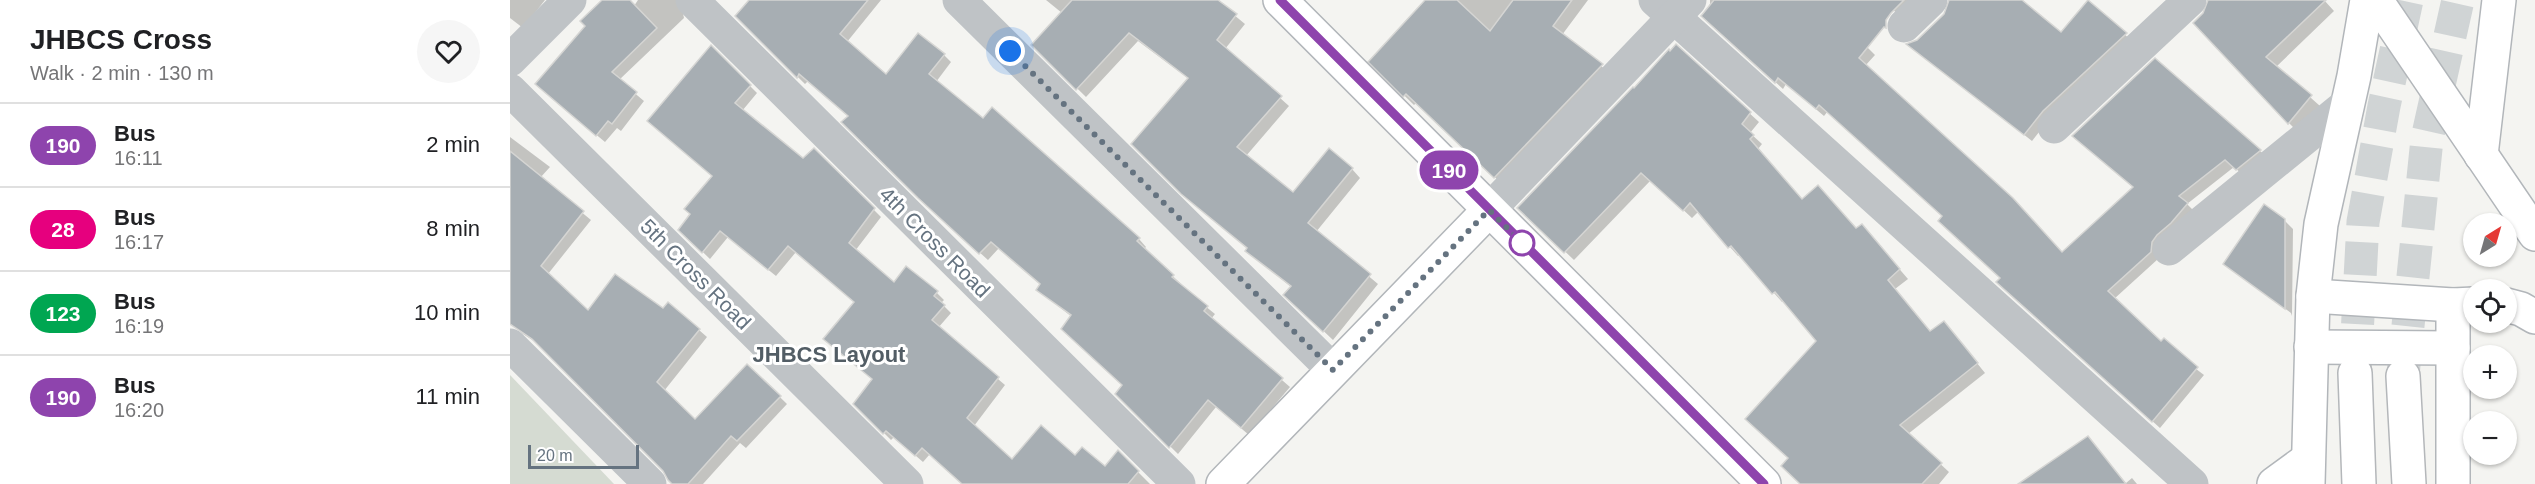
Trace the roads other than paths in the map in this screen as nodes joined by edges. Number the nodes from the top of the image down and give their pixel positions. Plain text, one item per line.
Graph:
1 (570, 0) edge
2 (692, 0) edge
3 (959, 0) edge
4 (1280, 0) edge
5 (1931, 0) edge
6 (2190, 0) edge
7 (2367, 0) edge
8 (2376, 0) edge
9 (2499, 0) edge
10 (1673, 5) edge
11 (1904, 26) dead end
12 (510, 60) edge
13 (510, 90) edge
14 (2347, 104) junction
15 (2054, 127) dead end
16 (2481, 154) junction
17 (1489, 210) junction
18 (2533, 228) edge
19 (2169, 249) dead end
20 (2313, 296) junction
21 (2463, 305) edge
22 (2517, 308) edge
23 (2535, 317) edge
24 (510, 345) edge
25 (2311, 347) junction
26 (2453, 348) junction
27 (1333, 370) junction
28 (2355, 373) tunnel mouth
29 (2403, 376) tunnel mouth
30 (2307, 472) edge
31 (650, 484) edge
32 (907, 484) edge
33 (1179, 484) edge
34 (1223, 484) edge
35 (1764, 484) edge
36 (2192, 484) edge
37 (2274, 484) edge
38 (2359, 484) edge
39 (2409, 484) edge
40 (2453, 484) edge

1 - 12 street
2 - 33 street, 4th Cross Road
3 - 27 street
4 - 17 main road
5 - 11 street
6 - 15 street
7 - 14 main road
8 - 16 main road
9 - 16 main road
10 - 17 street
10 - 36 street
13 - 32 street, 5th Cross Road
14 - 19 street
14 - 20 main road
16 - 18 main road
17 - 27 main road
17 - 35 main road
20 - 21 main road
20 - 25 main road
21 - 26 main road
22 - 23 main road
24 - 31 street
25 - 26 main road
25 - 30 main road
26 - 40 main road
27 - 34 main road
28 - 38 main road
29 - 39 main road
30 - 37 main road

